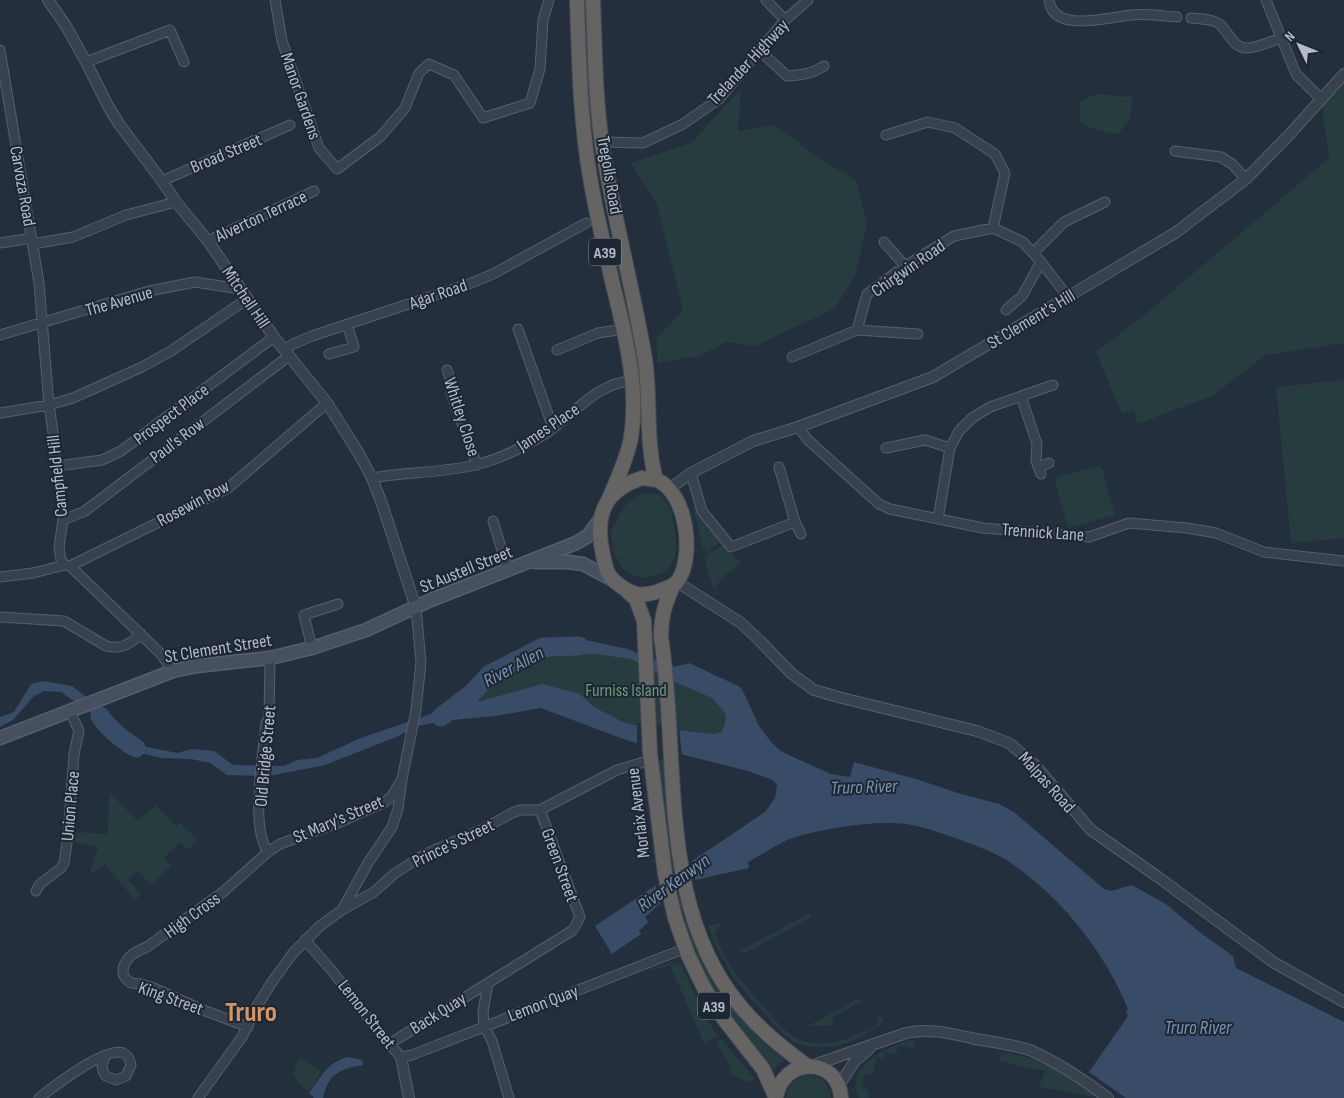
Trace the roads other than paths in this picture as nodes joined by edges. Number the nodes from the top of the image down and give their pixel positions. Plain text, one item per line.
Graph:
1 (275, 0) edge
2 (549, 0) edge
3 (577, 0) edge
4 (593, 0) edge
5 (766, 0) edge
6 (808, 0) edge
7 (1049, 0) edge
8 (1266, 0) edge
9 (52, 1) edge
10 (1177, 17) dead end
11 (1191, 18) dead end
12 (785, 20) junction
13 (1281, 38) junction
14 (0, 50) edge
15 (760, 51) junction
16 (86, 62) junction
17 (184, 62) dead end
18 (824, 66) dead end
19 (1344, 74) edge
20 (1321, 99) junction
21 (290, 125) dead end
22 (886, 135) dead end
23 (602, 142) junction
24 (1175, 152) dead end
25 (1246, 179) junction
26 (162, 180) junction
27 (314, 191) dead end
28 (176, 202) junction
29 (1105, 202) dead end
30 (586, 223) dead end
31 (993, 228) junction
32 (601, 233) junction
33 (208, 240) junction
34 (33, 241) junction
35 (884, 242) dead end
36 (0, 243) edge
37 (1033, 253) junction
38 (1041, 262) junction
39 (905, 266) junction
40 (240, 289) junction
41 (1068, 297) junction
42 (247, 299) junction
43 (1006, 310) dead end
44 (43, 323) junction
45 (347, 324) junction
46 (518, 329) dead end
47 (625, 329) junction
48 (857, 330) junction
49 (918, 334) dead end
50 (0, 335) edge
51 (274, 338) junction
52 (557, 350) dead end
53 (286, 353) junction
54 (329, 354) dead end
55 (792, 357) dead end
56 (446, 370) dead end
57 (632, 381) junction
58 (1053, 385) dead end
59 (1021, 396) junction
60 (327, 403) junction
61 (49, 405) junction
62 (0, 413) edge
63 (798, 427) junction
64 (553, 428) junction
65 (886, 448) dead end
66 (950, 448) junction
67 (1050, 464) dead end
68 (477, 465) junction
69 (58, 466) junction
70 (778, 467) dead end
71 (691, 473) junction
72 (372, 478) junction
73 (656, 480) junction
74 (669, 489) junction
75 (609, 499) junction
76 (938, 518) junction
77 (63, 520) junction
78 (493, 520) dead end
79 (599, 521) junction
80 (795, 522) junction
81 (801, 534) dead end
82 (1344, 561) edge
83 (530, 562) junction
84 (67, 565) junction
85 (508, 570) junction
86 (0, 577) edge
87 (611, 579) junction
88 (675, 584) junction
89 (626, 590) junction
90 (338, 604) dead end
91 (416, 608) junction
92 (0, 616) edge
93 (141, 634) junction
94 (312, 648) junction
95 (270, 658) junction
96 (173, 670) junction
97 (70, 711) junction
98 (0, 738) edge
99 (651, 757) junction
100 (402, 779) junction
101 (540, 810) junction
102 (268, 852) junction
103 (36, 891) dead end
104 (342, 910) junction
105 (579, 920) joint
106 (305, 940) junction
107 (686, 948) junction
108 (124, 977) joint
109 (488, 983) junction
110 (1344, 1002) edge
111 (484, 1026) junction
112 (248, 1027) junction
113 (389, 1044) junction
114 (876, 1044) junction
115 (106, 1055) dead end
116 (401, 1057) junction
117 (808, 1066) junction
118 (841, 1094) edge
119 (39, 1098) edge
120 (198, 1098) edge
121 (408, 1098) edge
122 (509, 1098) edge
123 (776, 1098) edge
124 (1108, 1098) edge

1 - 2 street, Manor Gardens
3 - 32 highway, Tregolls Road / A39
4 - 23 highway, Tregolls Road / A39
5 - 12 street
6 - 12 street, Trelander Highway
7 - 10 street
8 - 13 street
9 - 16 street, Mitchell Hill
11 - 13 street
12 - 15 street, Trelander Highway
13 - 20 street
14 - 34 street, Carvoza Road
15 - 18 street
15 - 23 street, Trelander Highway
16 - 17 street
16 - 26 street, Mitchell Hill
19 - 20 street, St Clement's Hill
20 - 25 street, St Clement's Hill
21 - 26 street, Broad Street
22 - 31 street
23 - 32 highway, A39
23 - 73 highway, Tregolls Road / A39
24 - 25 street
25 - 41 street, St Clement's Hill
26 - 28 street, Mitchell Hill
27 - 33 street, Alverton Terrace
28 - 33 street, Mitchell Hill
28 - 34 street
29 - 37 street
30 - 45 street, Agar Road
31 - 37 street
31 - 39 street, Chirgwin Road
32 - 47 highway, Tregolls Road / A39
33 - 40 street, Mitchell Hill
34 - 36 street
34 - 44 street, Carvoza Road
35 - 39 street
37 - 38 street
38 - 41 street
38 - 43 street
39 - 48 street, Chirgwin Road
40 - 42 street, Mitchell Hill
40 - 44 street, The Avenue
41 - 63 street, St Clement's Hill
42 - 51 street, Mitchell Hill
42 - 61 street
44 - 50 street, The Avenue
44 - 61 street, Campfield Hill
45 - 53 street, Agar Road
45 - 54 street
46 - 64 street
47 - 52 street
47 - 57 highway, Tregolls Road / A39
48 - 49 street
48 - 55 street
51 - 53 street, Mitchell Hill
51 - 69 street, Prospect Place
53 - 60 street, Mitchell Hill
53 - 77 street, Paul's Row
56 - 68 street, Whitley Close
57 - 64 street, James Place
57 - 75 highway, Tregolls Road / A39
58 - 59 street
59 - 66 street
59 - 67 street
60 - 72 street, Mitchell Hill
60 - 84 street, Rosewin Row
61 - 62 street
61 - 69 street, Campfield Hill
63 - 71 street, St Clement's Hill
63 - 76 street, Trennick Lane
64 - 68 street, James Place
65 - 66 street
66 - 76 street
68 - 72 street, James Place
69 - 77 street, Campfield Hill
70 - 80 street
71 - 74 street, St Clement's Hill
71 - 80 street
72 - 91 street, Mitchell Hill
73 - 74 highway
73 - 75 highway
74 - 88 highway
75 - 79 highway
76 - 82 street, Trennick Lane
77 - 84 street, Campfield Hill
78 - 85 street
79 - 83 main road, St Austell Street
79 - 87 highway
80 - 81 street
83 - 85 main road, St Austell Street
83 - 87 main road, St Austell Street
84 - 86 street, Rosewin Row
84 - 93 street
85 - 91 main road, St Austell Street
87 - 89 highway
88 - 89 highway
88 - 110 street, Malpas Road
88 - 117 highway, Morlaix Avenue / A39
89 - 99 highway, Morlaix Avenue / A39
90 - 94 street
91 - 94 main road, St Clement Street
91 - 100 street
92 - 93 street
93 - 96 street
94 - 95 main road, St Clement Street
95 - 96 main road, St Clement Street
95 - 102 street, Old Bridge Street
96 - 97 main road, St Clement Street
97 - 98 main road, St Clement Street
97 - 103 street, Union Place
99 - 101 street
99 - 107 highway, Morlaix Avenue / A39
100 - 102 street, St Mary's Street
100 - 104 street
101 - 104 street, Prince's Street
101 - 105 street, Green Street
102 - 108 street, High Cross
104 - 106 street, Prince's Street
105 - 109 street, Back Quay
106 - 112 street, Prince's Street
106 - 113 street, Lemon Street
107 - 111 street, Lemon Quay
107 - 123 highway, Morlaix Avenue / A39
108 - 112 street, King Street
109 - 111 street, Back Quay
109 - 113 street, Back Quay
111 - 116 street, Lemon Quay
111 - 122 street
112 - 120 street, Prince's Street
113 - 116 street, Lemon Street
114 - 117 street
114 - 118 street
114 - 124 street
115 - 119 street
116 - 121 street, Lemon Street
117 - 118 highway, A39
117 - 123 highway, A39

